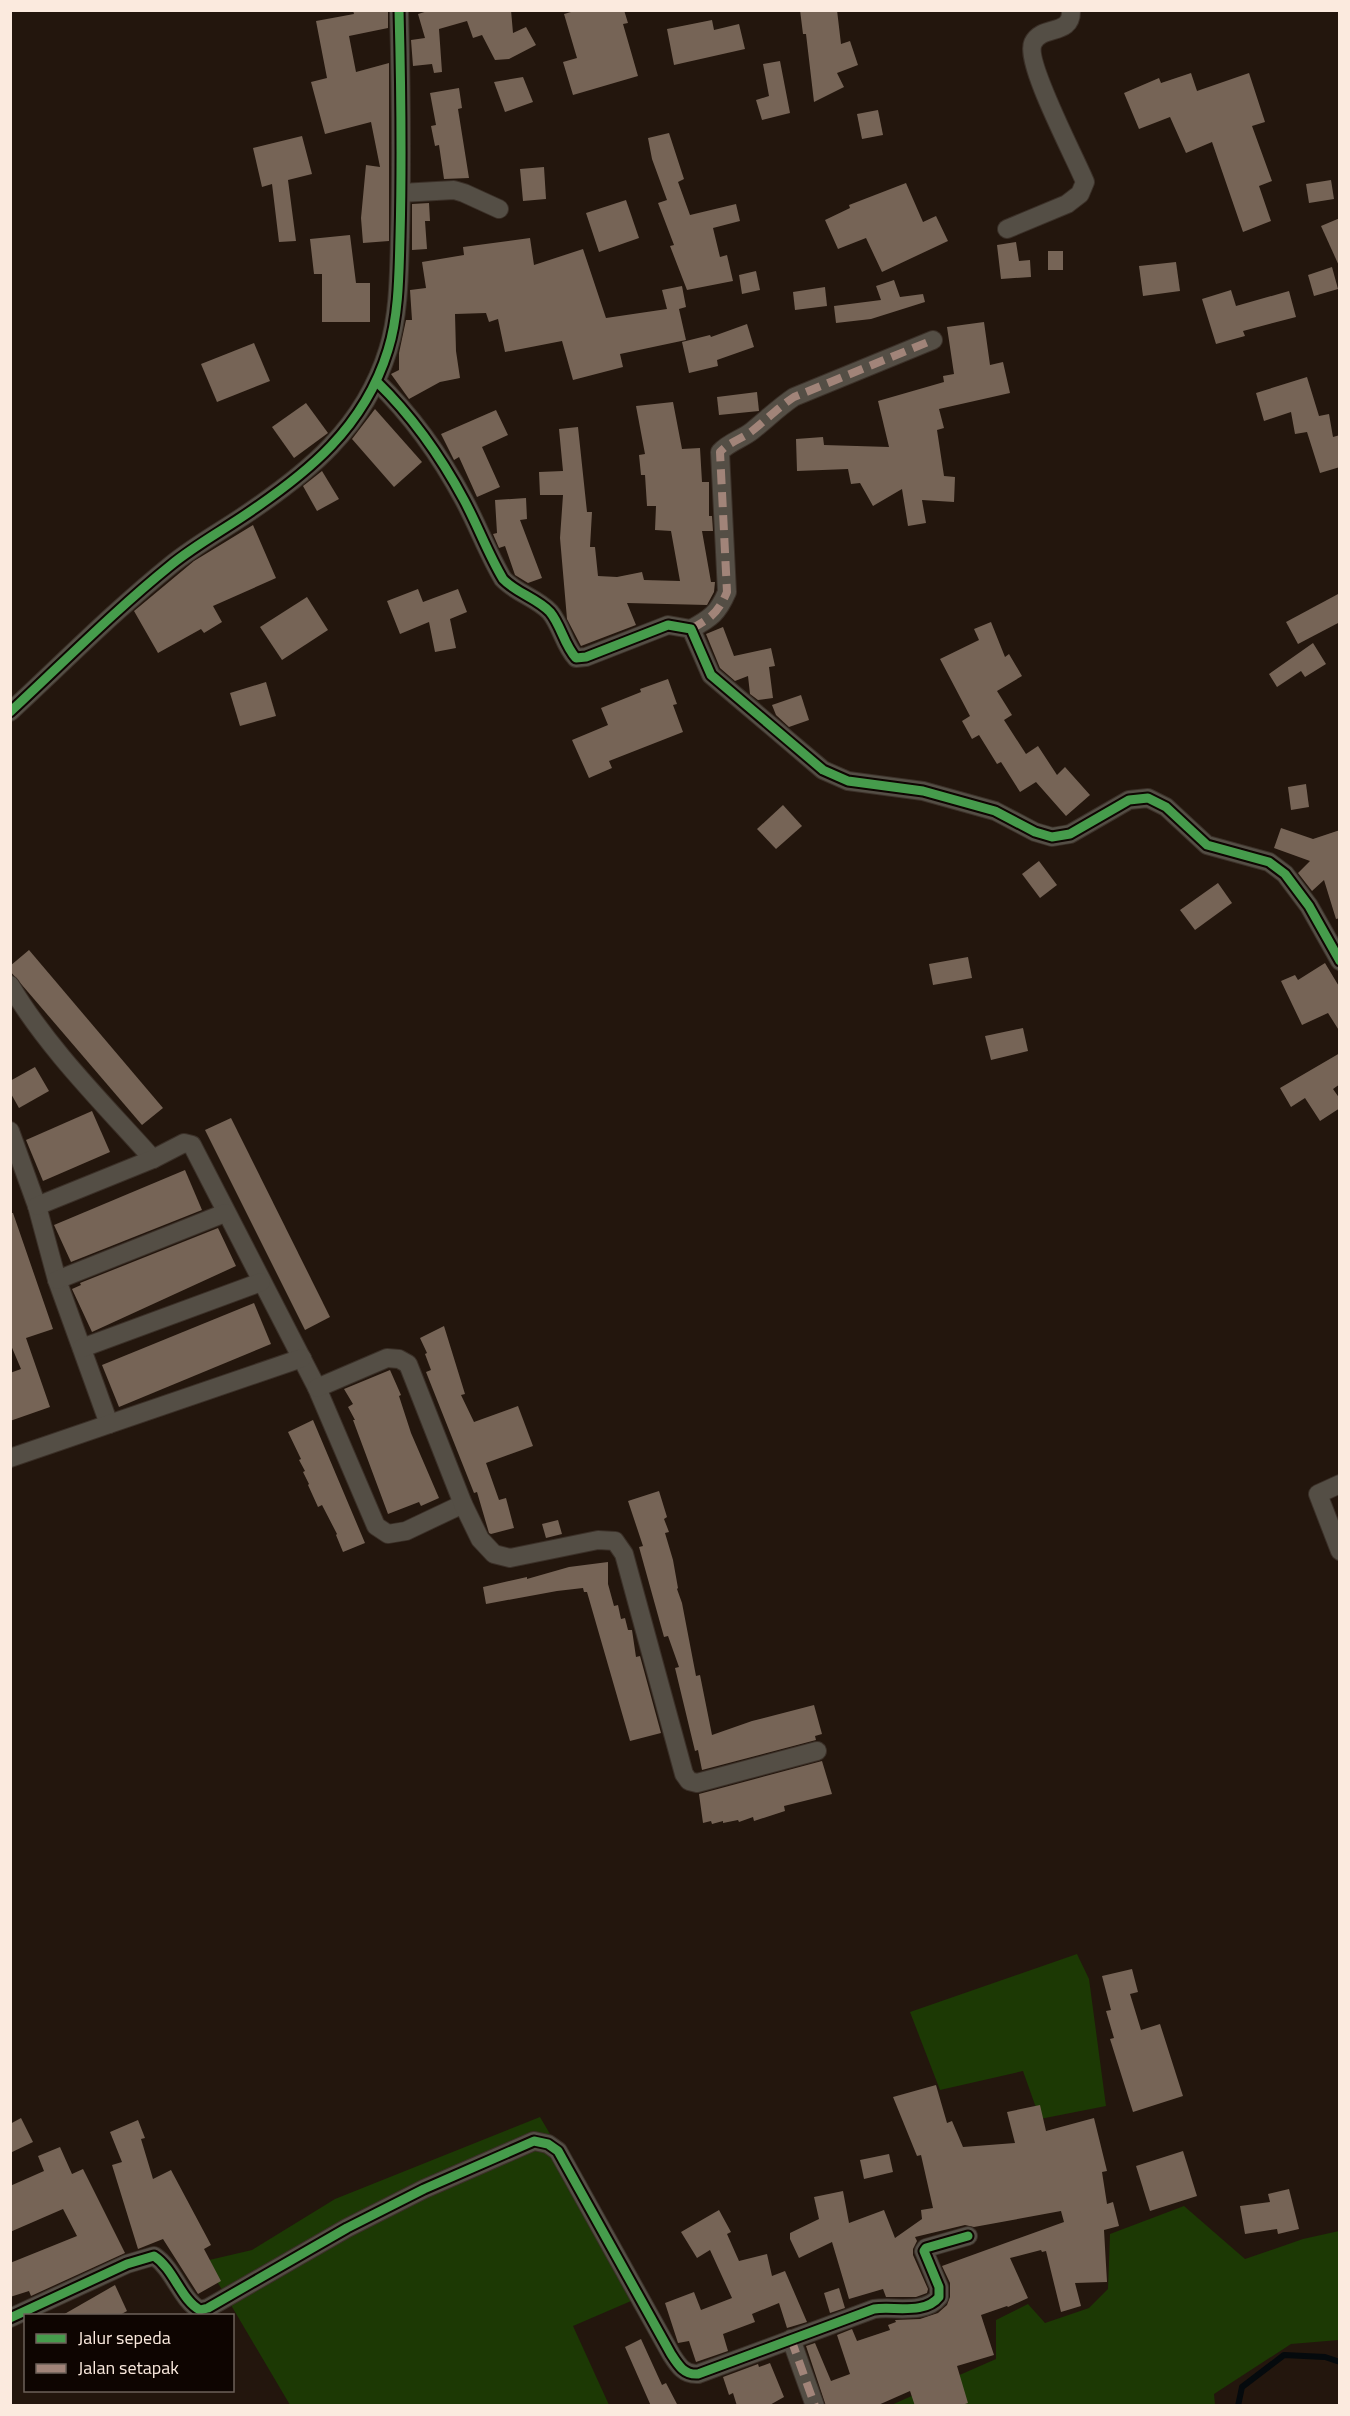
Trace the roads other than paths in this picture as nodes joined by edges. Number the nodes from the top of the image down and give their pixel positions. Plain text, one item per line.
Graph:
1 (399, 10) edge
2 (1071, 10) edge
3 (401, 193) junction
4 (499, 209) dead end
5 (1007, 229) dead end
6 (933, 340) dead end
7 (376, 382) junction
8 (691, 629) junction
9 (10, 712) edge
10 (1340, 961) edge
11 (10, 985) edge
12 (10, 1131) edge
13 (153, 1159) junction
14 (36, 1206) junction
15 (225, 1213) junction
16 (57, 1280) junction
17 (261, 1282) junction
18 (82, 1348) junction
19 (302, 1358) junction
20 (317, 1388) junction
21 (109, 1424) junction
22 (10, 1458) edge
23 (1340, 1484) edge
24 (464, 1504) junction
25 (1340, 1551) edge
26 (818, 1751) dead end
27 (968, 2236) dead end
28 (10, 2318) edge
29 (791, 2339) junction
30 (815, 2406) edge

1 - 3 street
2 - 5 street
3 - 4 street
3 - 7 street
6 - 8 street
7 - 8 street
7 - 9 street
8 - 10 street
11 - 13 street
12 - 14 street
13 - 14 street
13 - 15 street
14 - 16 street
15 - 16 street
15 - 17 street
16 - 18 street
17 - 18 street
17 - 19 street
18 - 21 street
19 - 20 street
19 - 21 street
20 - 24 street
20 - 24 street
21 - 22 street
23 - 25 street
24 - 26 street
27 - 29 street
28 - 29 street
29 - 30 street

